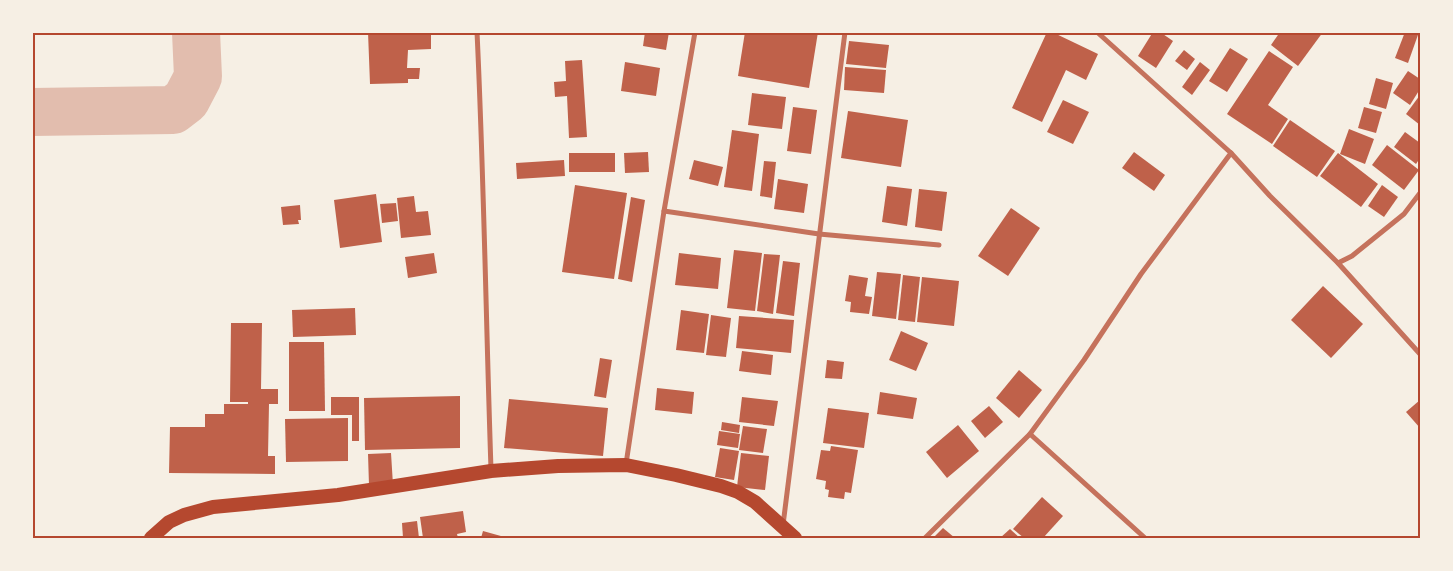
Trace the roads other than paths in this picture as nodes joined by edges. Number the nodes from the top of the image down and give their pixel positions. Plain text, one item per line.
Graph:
1 (477, 32) edge
2 (695, 32) edge
3 (845, 32) edge
4 (1097, 32) edge
5 (1231, 154) junction
6 (1420, 193) edge
7 (664, 212) junction
8 (819, 234) junction
9 (939, 245) dead end
10 (1338, 263) junction
11 (1420, 354) edge
12 (1030, 434) junction
13 (626, 465) junction
14 (491, 471) junction
15 (783, 526) junction
16 (151, 538) edge
17 (795, 538) edge
18 (925, 538) edge
19 (1145, 538) edge

1 - 14 street
2 - 7 street
3 - 8 street
4 - 5 street
5 - 10 street
5 - 12 street
6 - 10 street
7 - 8 street
7 - 13 street
8 - 9 street
8 - 15 street
10 - 11 street
12 - 18 street
12 - 19 street
13 - 14 highway
13 - 15 highway
14 - 16 highway
15 - 17 highway

